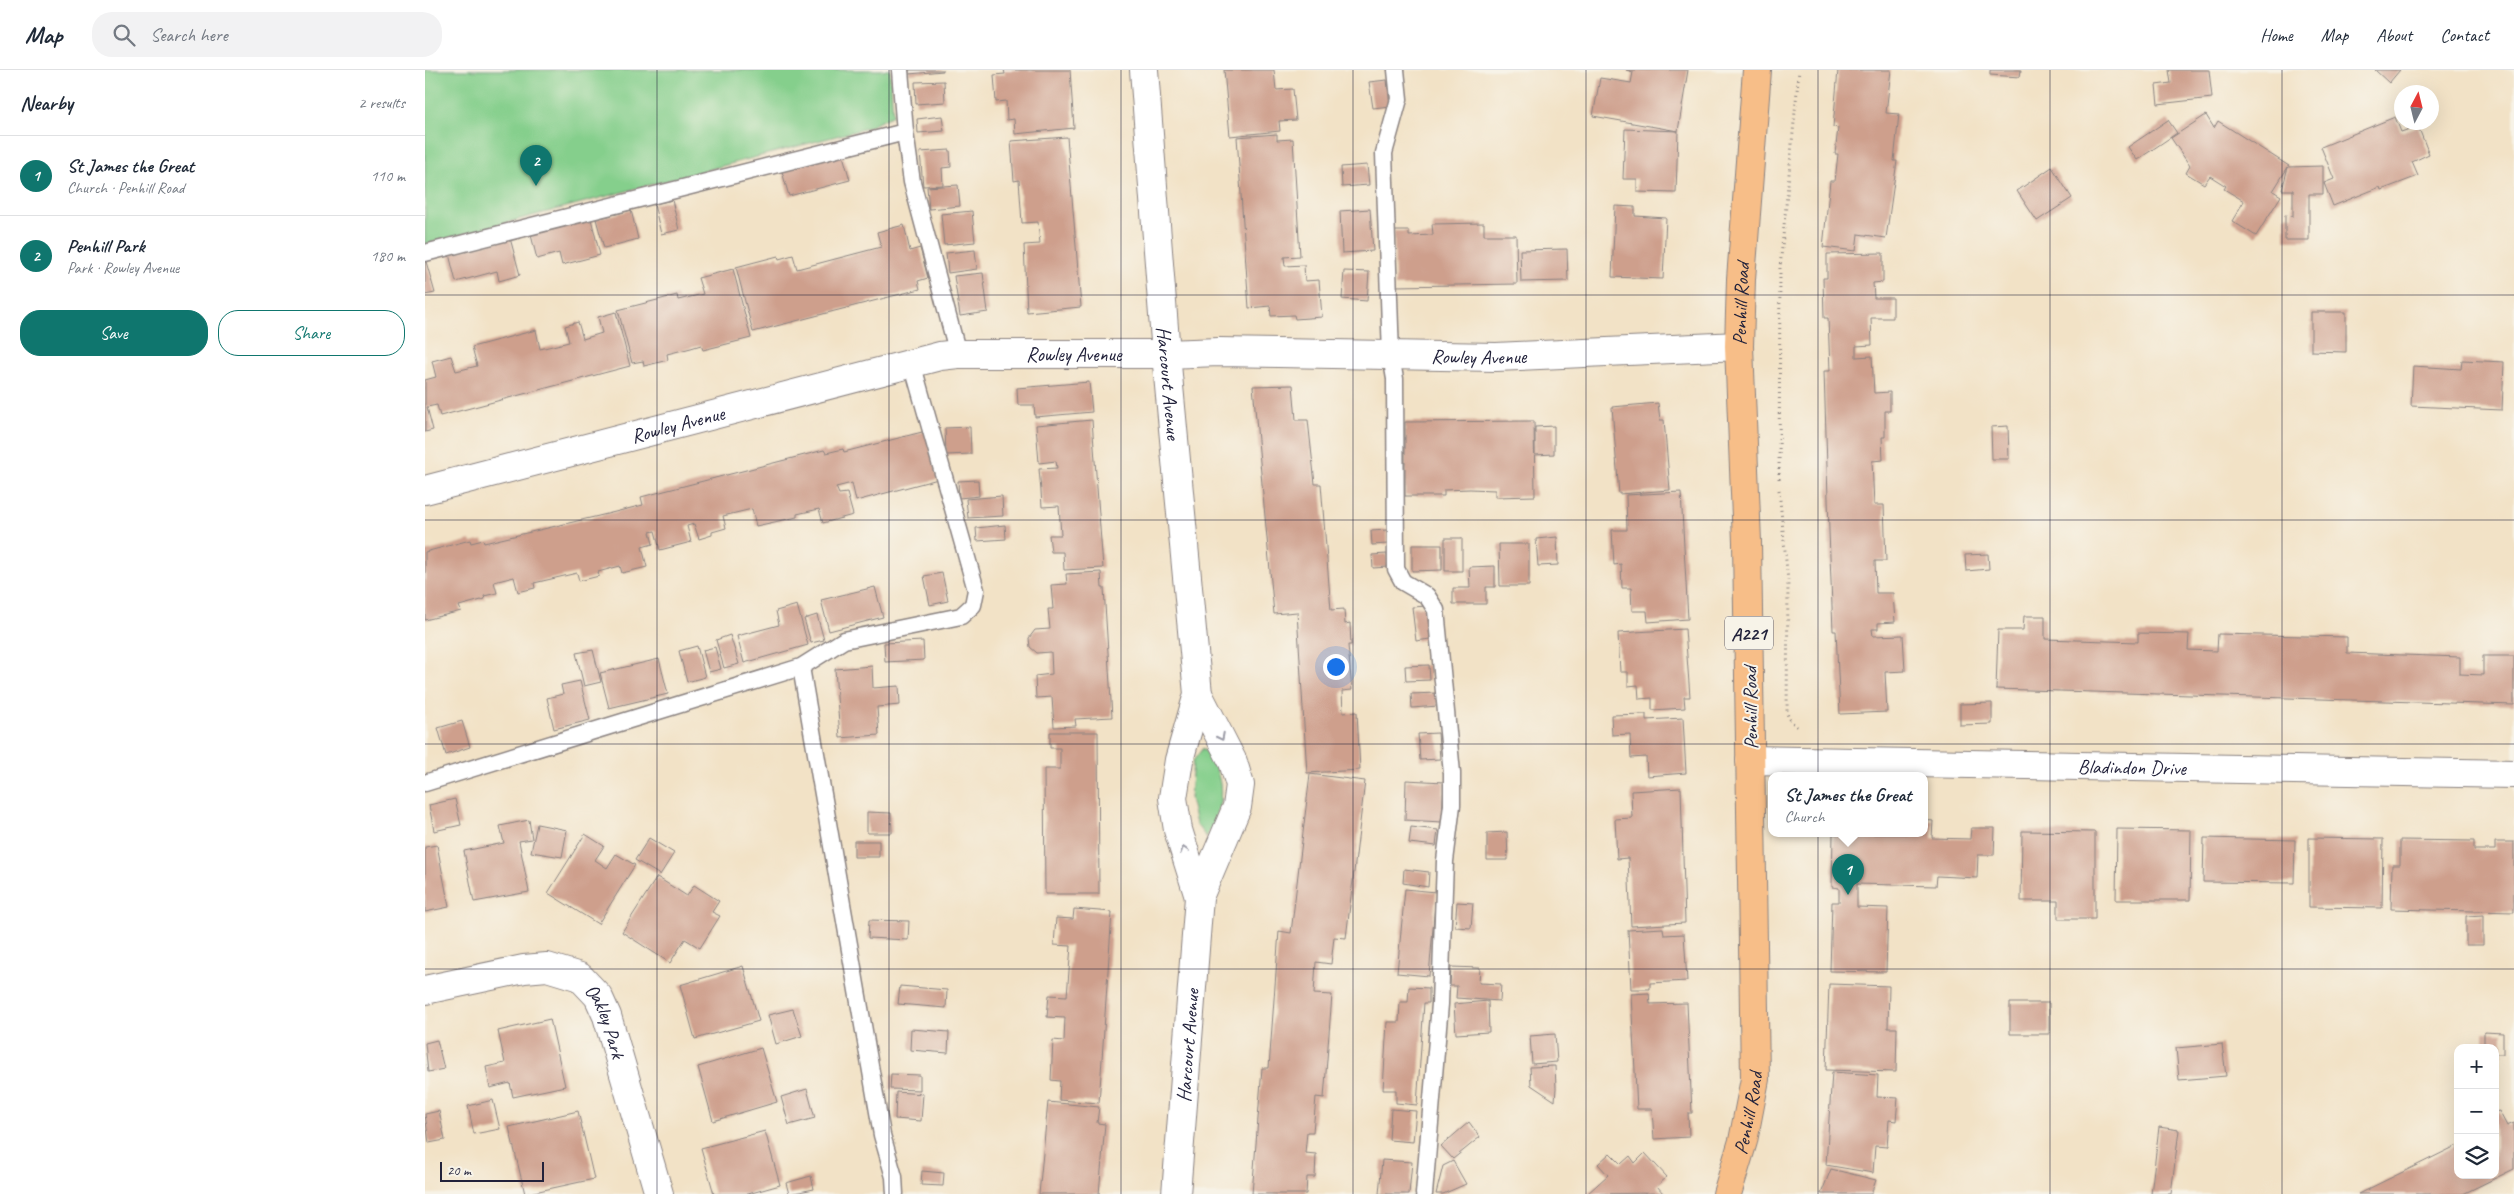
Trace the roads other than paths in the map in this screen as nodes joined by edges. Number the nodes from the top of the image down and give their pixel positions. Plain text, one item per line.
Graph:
1 (900, 70) edge
2 (1144, 70) edge
3 (1396, 70) edge
4 (1757, 70) edge
5 (905, 132) junction
6 (425, 253) edge
7 (1739, 346) junction
8 (958, 354) junction
9 (1166, 354) junction
10 (1391, 356) junction
11 (913, 364) junction
12 (425, 490) edge
13 (801, 667) junction
14 (1199, 694) junction
15 (1751, 760) junction
16 (2514, 774) edge
17 (425, 782) edge
18 (1199, 897) junction
19 (425, 990) edge
20 (659, 1194) edge
21 (895, 1194) edge
22 (1176, 1194) edge
23 (1424, 1194) edge
24 (1727, 1194) edge

1 - 5 lane
2 - 9 street, Harcourt Avenue
3 - 10 lane
4 - 7 main road, Penhill Road / A221
5 - 6 lane
5 - 8 lane
7 - 10 street, Rowley Avenue
7 - 15 main road, Penhill Road / A221
8 - 9 street, Rowley Avenue
8 - 11 street, Rowley Avenue
9 - 10 street, Rowley Avenue
9 - 14 street, Harcourt Avenue
10 - 23 lane
11 - 12 street, Rowley Avenue
11 - 13 lane
13 - 17 lane
13 - 21 lane
18 -> 14 street, Harcourt Avenue
14 -> 18 street, Harcourt Avenue
15 - 16 street, Bladindon Drive
15 - 24 main road, Penhill Road / A221
18 - 22 street, Harcourt Avenue
19 - 20 street, Oakley Park

